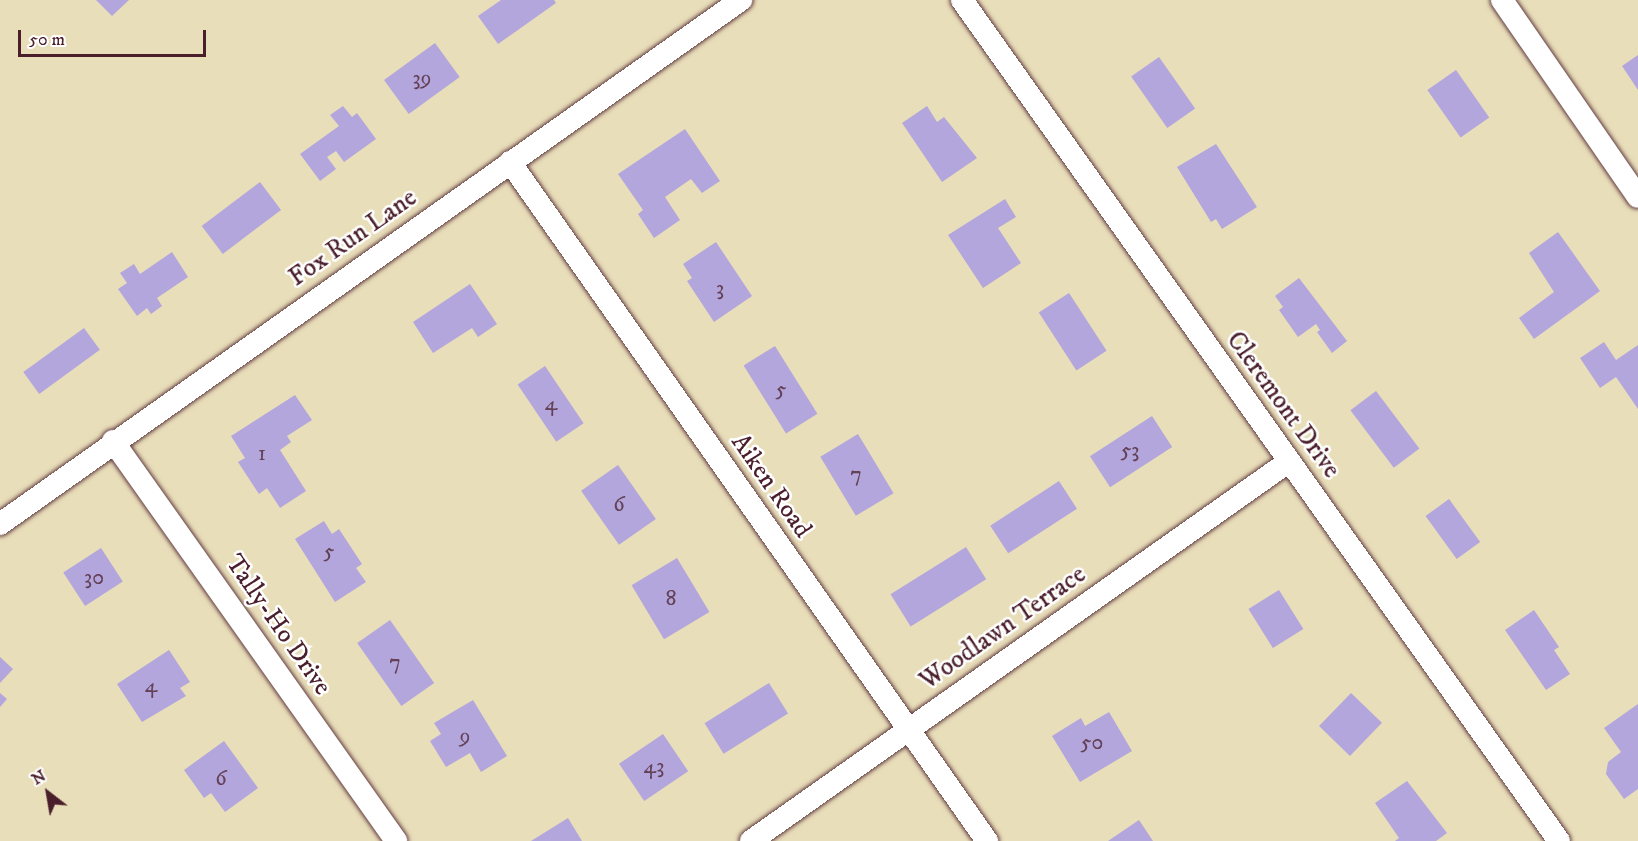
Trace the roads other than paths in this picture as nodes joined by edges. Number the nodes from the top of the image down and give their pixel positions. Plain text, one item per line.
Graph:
1 (741, 0) edge
2 (962, 0) edge
3 (1502, 0) edge
4 (510, 162) junction
5 (1638, 196) edge
6 (113, 441) junction
7 (1288, 462) junction
8 (0, 525) edge
9 (908, 731) junction
10 (396, 841) edge
11 (751, 841) edge
12 (987, 841) edge
13 (1559, 841) edge

1 - 4 street, Fox Run Lane
2 - 7 street, Cleremont Drive
3 - 5 street
4 - 6 street, Fox Run Lane
4 - 9 street, Aiken Road
6 - 8 street, Fox Run Lane
6 - 10 street, Tally-Ho Drive
7 - 9 street, Woodlawn Terrace
7 - 13 street, Cleremont Drive
9 - 11 street, Woodlawn Terrace
9 - 12 street, Aiken Road

